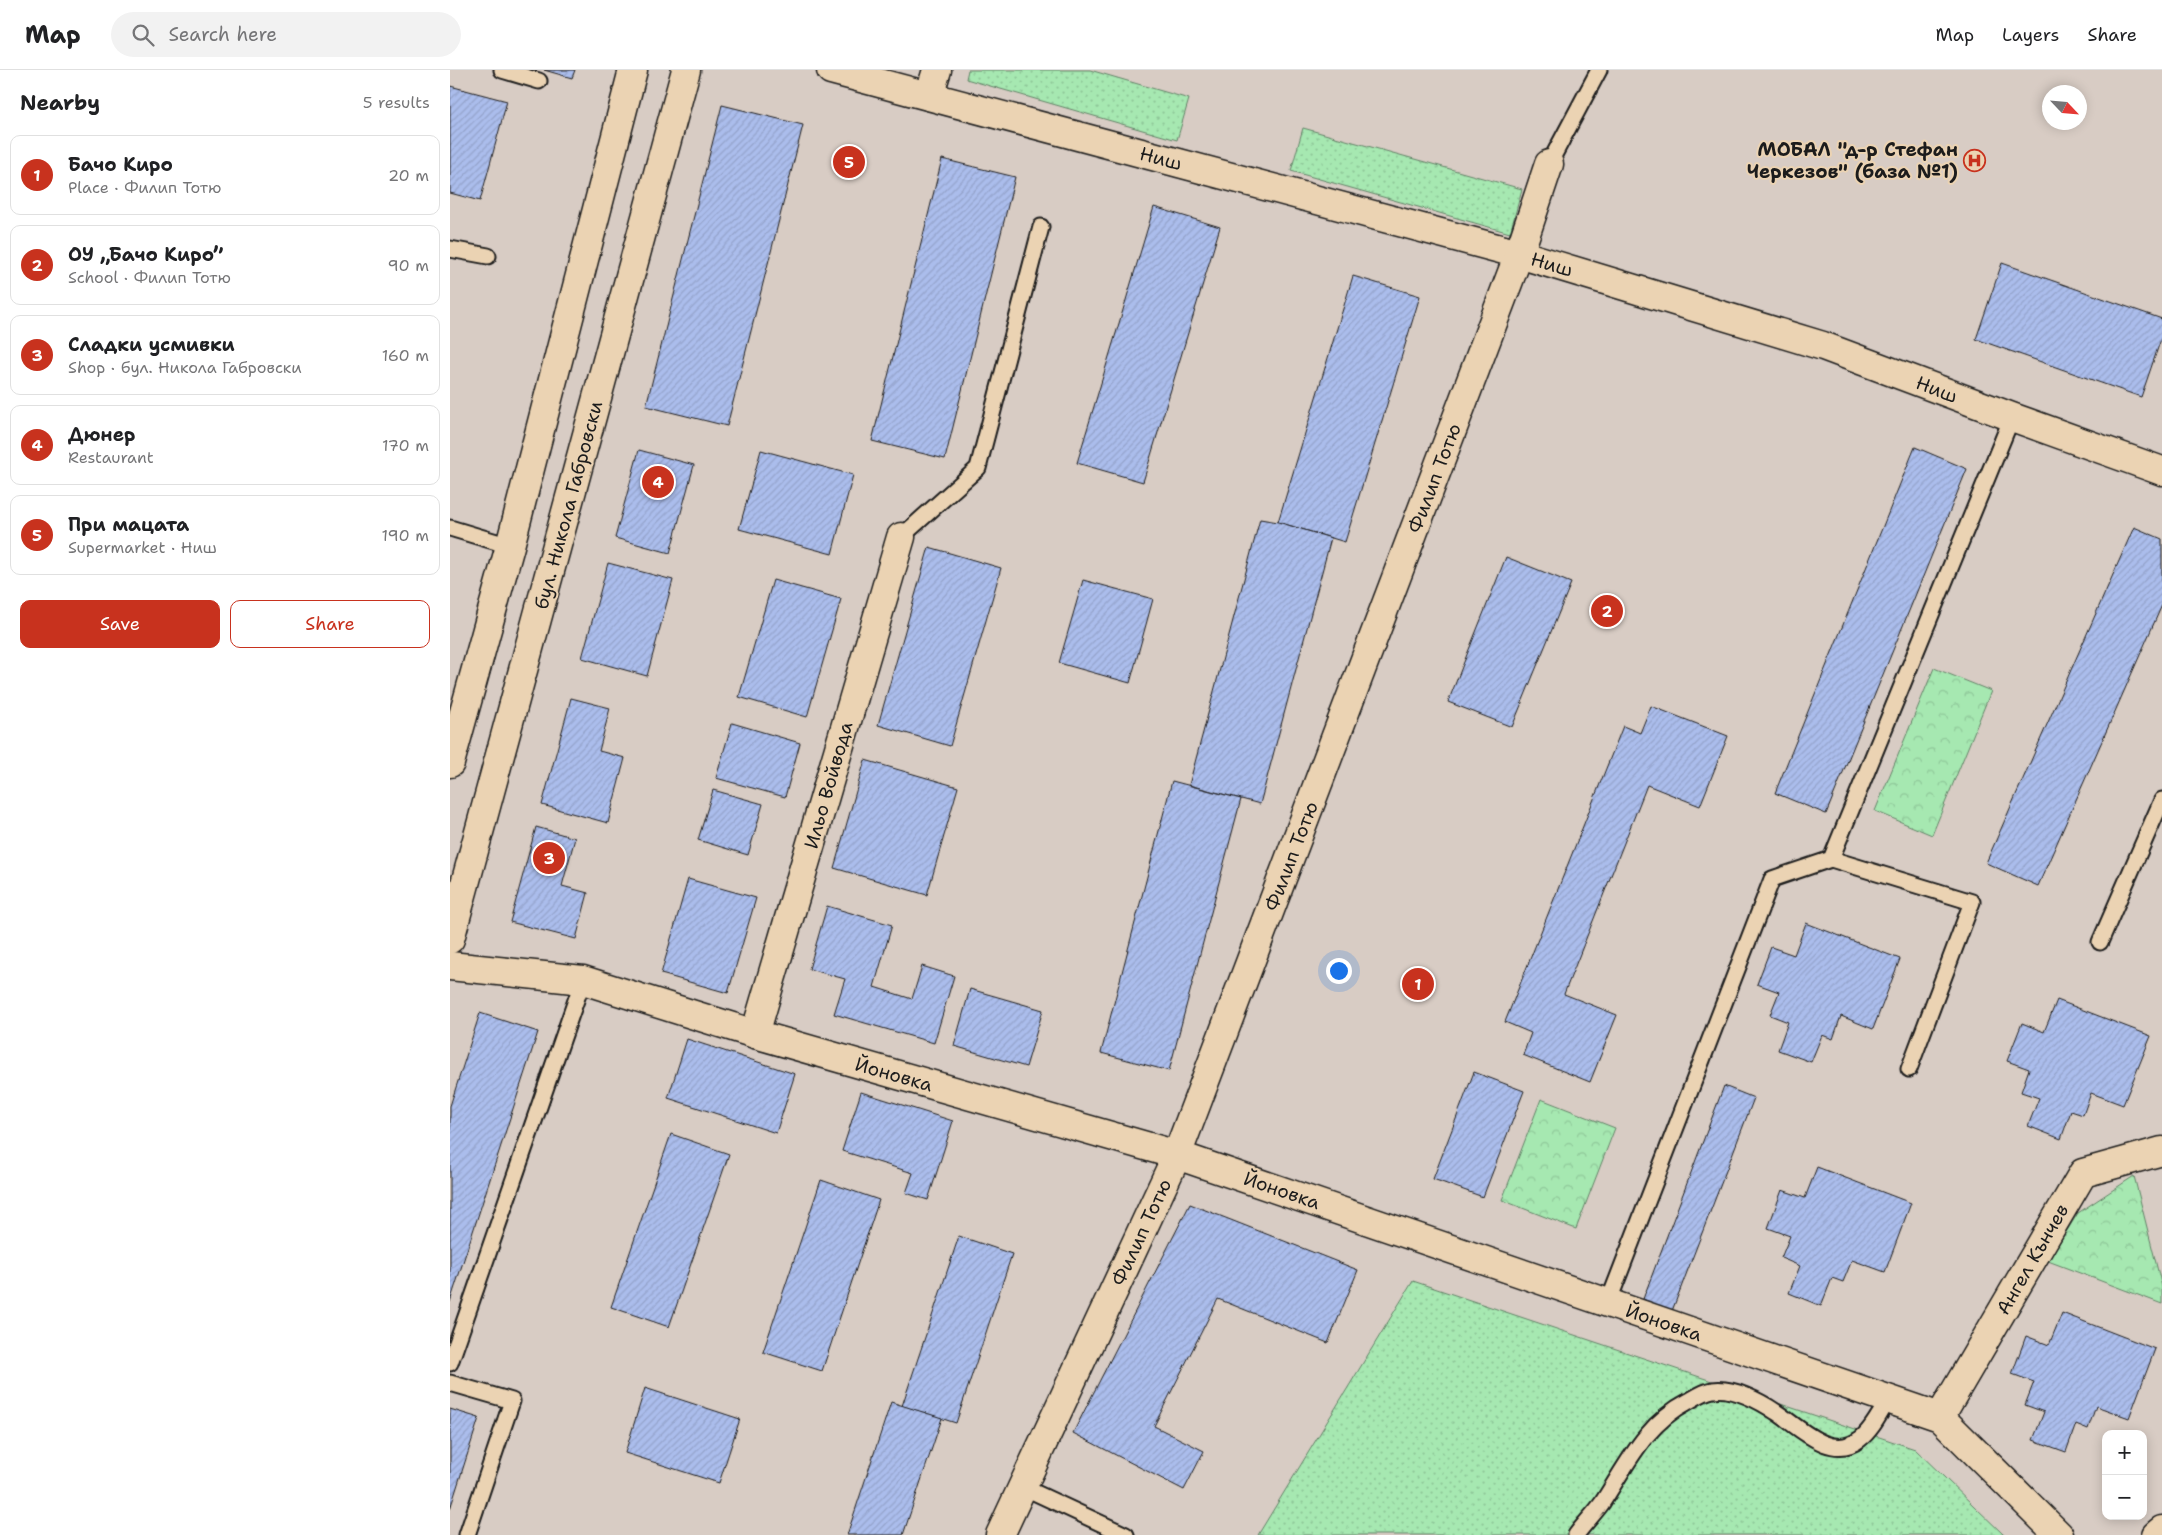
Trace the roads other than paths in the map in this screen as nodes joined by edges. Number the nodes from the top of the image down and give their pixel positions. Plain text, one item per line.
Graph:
1 (502, 70) edge
2 (633, 70) edge
3 (686, 70) edge
4 (831, 70) edge
5 (937, 70) edge
6 (1599, 70) edge
7 (539, 81) dead end
8 (930, 96) junction
9 (1549, 164) joint
10 (1040, 227) dead end
11 (450, 250) edge
12 (1519, 254) junction
13 (488, 256) dead end
14 (2012, 417) junction
15 (2162, 471) edge
16 (450, 528) edge
17 (901, 537) joint
18 (510, 546) junction
19 (450, 763) edge
20 (2162, 800) edge
21 (1831, 859) junction
22 (450, 939) edge
23 (2100, 942) dead end
24 (450, 966) edge
25 (583, 980) junction
26 (755, 1034) junction
27 (1909, 1069) dead end
28 (2162, 1150) edge
29 (1177, 1154) junction
30 (1608, 1303) junction
31 (450, 1363) edge
32 (450, 1384) edge
33 (1888, 1400) junction
34 (1940, 1417) junction
35 (1022, 1487) junction
36 (2162, 1530) edge
37 (467, 1535) edge
38 (1000, 1535) edge
39 (1126, 1535) edge
40 (1576, 1535) edge
41 (2058, 1535) edge
42 (2156, 1535) edge

1 - 7 lane
2 - 18 street
3 - 22 street, бул. Никола Габровски
4 - 8 street, Ниш
5 - 8 street
6 - 9 lane
8 - 12 street, Ниш
9 - 12 street, Филип Тотю
10 - 17 lane
11 - 13 lane
12 - 14 street, Ниш
12 - 29 street, Филип Тотю
14 - 15 street, Ниш
14 - 21 lane
16 - 18 lane
17 - 26 street, Ильо Войвода
18 - 19 street
20 - 23 lane
21 - 27 lane
21 - 30 lane
24 - 25 street, Йоновка
25 - 26 street, Йоновка
25 - 31 lane
26 - 29 street, Йоновка
28 - 34 street, Ангел Кънчев
29 - 30 street, Йоновка
29 - 35 street, Филип Тотю
30 - 33 street, Йоновка
32 - 37 lane
33 - 34 street, Йоновка
33 - 40 lane
34 - 41 street, Йоновка
35 - 38 street, Филип Тотю
35 - 39 lane
36 - 42 street

